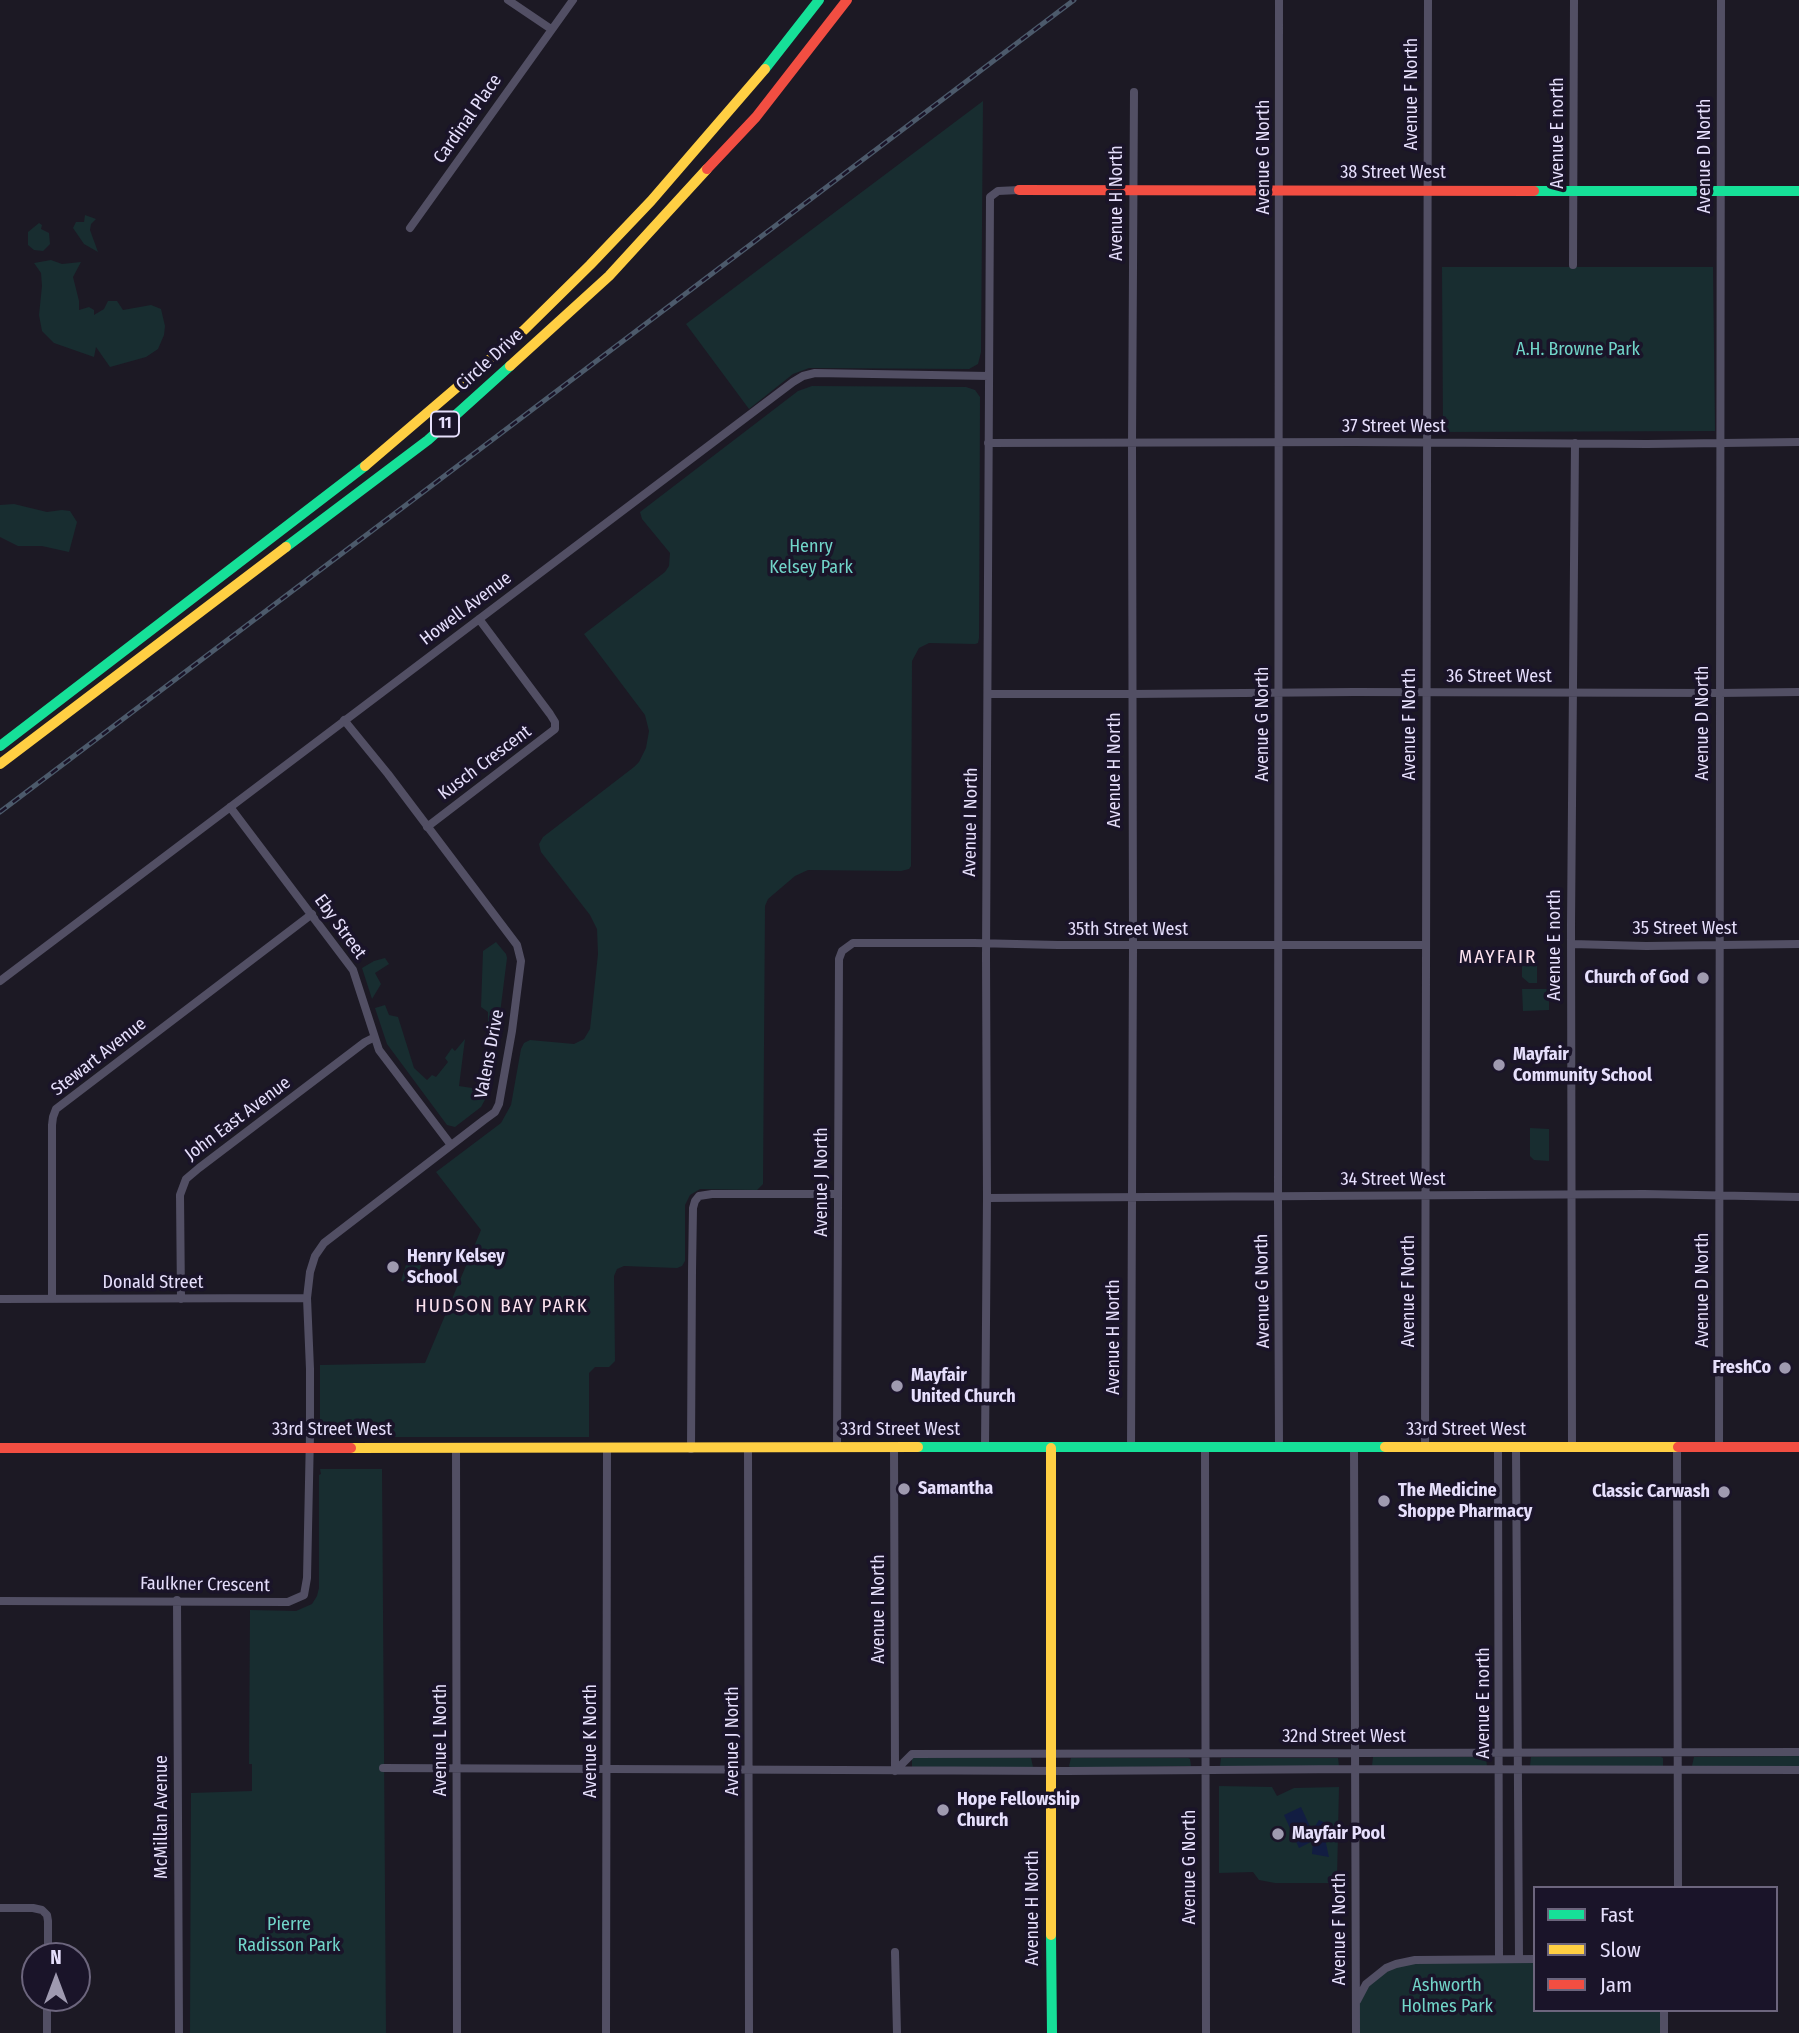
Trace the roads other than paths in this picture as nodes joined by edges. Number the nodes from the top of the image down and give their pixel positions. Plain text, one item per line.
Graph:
1 (508, 0) edge
2 (573, 0) edge
3 (819, 0) edge
4 (847, 0) edge
5 (1279, 0) edge
6 (1428, 0) edge
7 (1574, 0) edge
8 (1721, 0) edge
9 (551, 29) junction
10 (1135, 92) dead end
11 (1018, 190) joint
12 (1135, 190) junction
13 (1280, 190) junction
14 (1428, 191) junction
15 (1573, 191) junction
16 (1721, 191) junction
17 (1799, 191) edge
18 (990, 197) joint
19 (410, 228) dead end
20 (1573, 265) dead end
21 (989, 376) junction
22 (1280, 442) junction
23 (1721, 442) junction
24 (1799, 442) edge
25 (988, 443) junction
26 (1132, 443) junction
27 (1426, 443) junction
28 (1575, 443) junction
29 (479, 619) junction
30 (1426, 692) junction
31 (1799, 692) edge
32 (1279, 693) junction
33 (1573, 693) junction
34 (1719, 693) junction
35 (989, 694) junction
36 (1132, 695) junction
37 (344, 720) junction
38 (0, 746) edge
39 (0, 764) edge
40 (230, 807) junction
41 (427, 827) junction
42 (312, 914) junction
43 (986, 944) junction
44 (1572, 944) junction
45 (1718, 944) junction
46 (1799, 944) edge
47 (1133, 945) junction
48 (1279, 945) junction
49 (1426, 945) junction
50 (839, 958) joint
51 (0, 981) edge
52 (373, 1038) junction
53 (451, 1145) junction
54 (838, 1194) junction
55 (1571, 1195) junction
56 (1132, 1196) junction
57 (1278, 1196) junction
58 (1425, 1196) junction
59 (1719, 1196) junction
60 (1799, 1197) edge
61 (987, 1198) junction
62 (307, 1298) junction
63 (0, 1299) edge
64 (52, 1299) junction
65 (181, 1299) junction
66 (1719, 1446) junction
67 (456, 1447) junction
68 (837, 1447) junction
69 (894, 1447) junction
70 (1677, 1447) junction
71 (1799, 1447) edge
72 (0, 1448) edge
73 (607, 1448) junction
74 (748, 1448) junction
75 (985, 1448) junction
76 (1051, 1448) junction
77 (1131, 1448) junction
78 (1205, 1448) junction
79 (1279, 1448) junction
80 (1354, 1448) junction
81 (1425, 1448) junction
82 (1498, 1448) junction
83 (1517, 1448) junction
84 (1572, 1448) junction
85 (310, 1449) junction
86 (691, 1449) junction
87 (177, 1600) junction
88 (0, 1601) edge
89 (1678, 1751) junction
90 (1518, 1752) junction
91 (1799, 1752) edge
92 (1050, 1753) junction
93 (1206, 1753) junction
94 (1355, 1753) junction
95 (1500, 1753) junction
96 (383, 1768) dead end
97 (457, 1769) junction
98 (607, 1769) junction
99 (1355, 1769) junction
100 (1500, 1769) junction
101 (1517, 1769) junction
102 (1678, 1769) junction
103 (749, 1770) junction
104 (1206, 1770) junction
105 (1799, 1770) edge
106 (895, 1771) junction
107 (1051, 1771) junction
108 (1678, 1886) edge
109 (0, 1908) edge
110 (48, 1942) edge
111 (895, 1952) dead end
112 (1499, 1959) junction
113 (1519, 1959) junction
114 (1533, 1959) edge
115 (1356, 2003) junction
116 (47, 2012) edge
117 (1664, 2012) edge
118 (47, 2033) edge
119 (179, 2033) edge
120 (457, 2033) edge
121 (606, 2033) edge
122 (749, 2033) edge
123 (897, 2033) edge
124 (1052, 2033) edge
125 (1206, 2033) edge
126 (1356, 2033) edge
127 (1664, 2033) edge

1 - 9 street
2 - 9 street, Cardinal Place
3 - 38 main road, Circle Drive / 11
4 - 39 main road, Circle Drive / 11
5 - 13 street, Avenue G North
6 - 14 street, Avenue F North
7 - 15 street, Avenue E north
8 - 16 street, Avenue D North
9 - 19 street, Cardinal Place
10 - 12 street, Avenue H North
11 - 12 main road, 38 Street West
11 - 18 street, 38 Street West
12 - 13 main road, 38 Street West
12 - 26 street, Avenue H North
13 - 14 main road, 38 Street West
13 - 22 street, Avenue G North
14 - 15 main road, 38 Street West
14 - 27 street, Avenue F North
15 - 16 main road, 38 Street West
15 - 20 street, Avenue E north
16 - 17 main road, 38 Street West
16 - 23 street, Avenue D North
18 - 21 street, Avenue I North
21 - 25 street, Avenue I North
21 - 29 street, Howell Avenue
22 - 26 street, 37 Street West
22 - 27 street, 37 Street West
22 - 32 street, Avenue G North
23 - 24 street, 37 Street West
23 - 28 street, 37 Street West
23 - 34 street, Avenue D North
25 - 26 street, 37 Street West
25 - 35 street, Avenue I North
26 - 36 street, Avenue H North
27 - 28 street, 37 Street West
27 - 30 street, Avenue F North
28 - 33 street, Avenue E north
29 - 37 street, Howell Avenue
29 - 41 street, Kusch Crescent
30 - 32 street, 36 Street West
30 - 33 street, 36 Street West
30 - 49 street, Avenue F North
31 - 34 street, 36 Street West
32 - 36 street, 36 Street West
32 - 48 street, Avenue G North
33 - 34 street, 36 Street West
33 - 44 street, Avenue E north
34 - 45 street, Avenue D North
35 - 36 street, 36 Street West
35 - 43 street, Avenue I North
36 - 47 street, Avenue H North
37 - 40 street, Howell Avenue
37 - 41 street, Valens Drive
40 - 42 street, Eby Street
40 - 51 street, Howell Avenue
41 - 53 street, Valens Drive
42 - 52 street, Eby Street
42 - 64 street, Stewart Avenue
43 - 47 street, 35th Street West
43 - 50 street, 35th Street West
43 - 61 street, Avenue I North
44 - 45 street, 35 Street West
44 - 55 street, Avenue E north
45 - 46 street, 35 Street West
45 - 59 street, Avenue D North
47 - 48 street, 35th Street West
47 - 56 street, Avenue H North
48 - 49 street, 35th Street West
48 - 57 street, Avenue G North
49 - 58 street, Avenue F North
50 - 54 street, Avenue J North
52 - 53 street, Eby Street
52 - 65 street, John East Avenue
53 - 62 street, Valens Drive
54 - 68 street, Avenue J North
54 - 86 street
55 - 58 street, 34 Street West
55 - 59 street, 34 Street West
55 - 84 street, Avenue E north
56 - 57 street, 34 Street West
56 - 61 street, 34 Street West
56 - 77 street, Avenue H North
57 - 58 street, 34 Street West
57 - 79 street, Avenue G North
58 - 81 street, Avenue F North
59 - 60 street, 34 Street West
59 - 66 street, Avenue D North
61 - 75 street, Avenue I North
62 - 65 street, Donald Street
62 - 85 street, Valens Drive
63 - 64 street, Donald Street
64 - 65 street, Donald Street
66 - 70 main road, 33rd Street West
66 - 71 main road, 33rd Street West
67 - 73 main road, 33rd Street West
67 - 85 main road, 33rd Street West
67 - 97 street, Avenue L North
68 - 69 main road, 33rd Street West
68 - 74 main road, 33rd Street West
69 - 75 main road, 33rd Street West
69 - 106 street, Avenue I North
70 - 84 main road, 33rd Street West
70 - 89 street
72 - 85 main road, 33rd Street West
73 - 86 main road, 33rd Street West
73 - 98 street, Avenue K North
74 - 86 main road, 33rd Street West
74 - 103 street, Avenue J North
75 - 76 main road, 33rd Street West
76 - 77 main road, 33rd Street West
76 - 92 main road, Avenue H North
77 - 78 main road, 33rd Street West
78 - 79 main road, 33rd Street West
78 - 93 street, Avenue G North
79 - 80 main road, 33rd Street West
80 - 81 main road, 33rd Street West
80 - 94 street, Avenue F North
81 - 82 main road, 33rd Street West
82 - 83 main road, 33rd Street West
82 - 95 street, Avenue E north
83 - 84 main road, 33rd Street West
83 - 90 street, Avenue E north
85 - 87 street, Faulkner Crescent
87 - 88 street, Faulkner Crescent
87 - 119 street, McMillan Avenue
89 - 90 street, 32nd Street West
89 - 91 street, 32nd Street West
89 - 102 street
90 - 95 street, 32nd Street West
90 - 101 street, Avenue E north
92 - 93 street, 32nd Street West
92 - 106 street, 32nd Street West
92 - 107 main road, Avenue H North
93 - 94 street, 32nd Street West
93 - 104 street, Avenue G North
94 - 95 street, 32nd Street West
94 - 99 street, Avenue F North
95 - 100 street, Avenue E north
96 - 97 street, 32nd Street West
97 - 98 street, 32nd Street West
97 - 120 street, Avenue L North
98 - 103 street, 32nd Street West
98 - 121 street, Avenue K North
99 - 100 street, 32nd Street West
99 - 104 street, 32nd Street West
99 - 115 street, Avenue F North
100 - 101 street, 32nd Street West
100 - 112 street, Avenue E north
101 - 102 street, 32nd Street West
101 - 113 street, Avenue E north
102 - 105 street, 32nd Street West
102 - 108 street
103 - 106 street, 32nd Street West
103 - 122 street, Avenue J North
104 - 107 street, 32nd Street West
104 - 125 street, Avenue G North
106 - 107 street, 32nd Street West
107 - 124 main road, Avenue H North
109 - 110 street
111 - 123 street
112 - 113 street
112 - 115 street
113 - 114 street
115 - 126 street, Avenue F North
116 - 118 street
117 - 127 street

